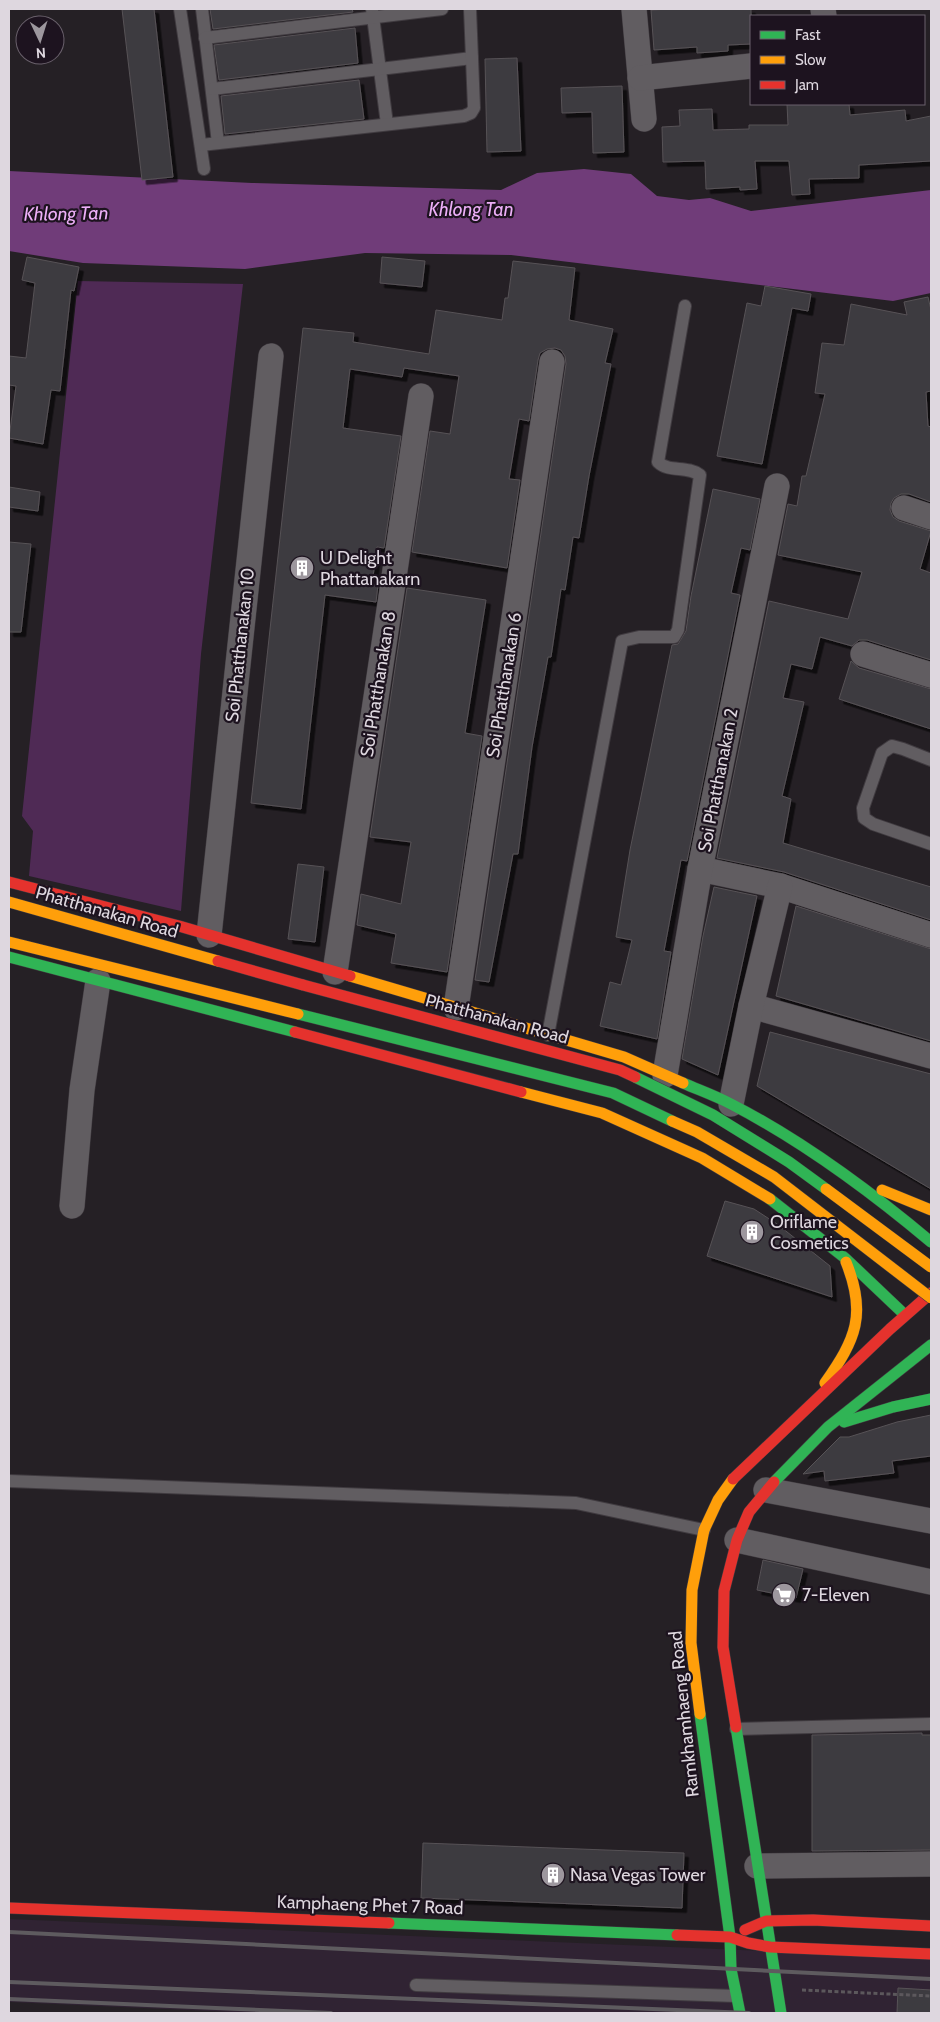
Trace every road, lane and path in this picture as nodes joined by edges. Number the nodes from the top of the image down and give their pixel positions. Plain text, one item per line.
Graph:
1 (180, 9) edge
2 (202, 9) edge
3 (442, 9) edge
4 (470, 9) edge
5 (634, 9) edge
6 (372, 12) edge
7 (205, 38) junction
8 (472, 58) junction
9 (750, 66) edge
10 (380, 69) junction
11 (640, 78) junction
12 (212, 89) junction
13 (644, 119) dead end
14 (387, 124) junction
15 (218, 142) junction
16 (201, 145) junction
17 (204, 169) dead end
18 (685, 306) dead end
19 (271, 356) dead end
20 (552, 362) dead end
21 (420, 396) dead end
22 (776, 486) dead end
23 (904, 508) dead end
24 (931, 517) edge
25 (863, 654) dead end
26 (931, 675) edge
27 (931, 760) edge
28 (931, 844) edge
29 (700, 868) junction
30 (9, 882) edge
31 (780, 886) junction
32 (9, 902) edge
33 (209, 935) junction
34 (931, 935) edge
35 (9, 942) edge
36 (9, 958) edge
37 (334, 972) junction
38 (98, 981) junction
39 (751, 1006) junction
40 (456, 1008) junction
41 (548, 1035) junction
42 (931, 1056) edge
43 (661, 1073) junction
44 (731, 1104) junction
45 (635, 1128) junction
46 (840, 1171) junction
47 (72, 1206) dead end
48 (931, 1210) edge
49 (931, 1242) edge
50 (845, 1258) junction
51 (931, 1267) edge
52 (931, 1293) edge
53 (931, 1298) edge
54 (908, 1318) junction
55 (931, 1345) edge
56 (931, 1399) edge
57 (809, 1406) junction
58 (828, 1427) junction
59 (9, 1481) edge
60 (766, 1490) junction
61 (931, 1520) edge
62 (704, 1530) junction
63 (737, 1540) junction
64 (931, 1582) edge
65 (931, 1724) edge
66 (736, 1729) junction
67 (931, 1864) edge
68 (757, 1866) junction
69 (9, 1908) edge
70 (766, 1922) junction
71 (931, 1926) edge
72 (730, 1937) junction
73 (770, 1947) junction
74 (931, 1954) edge
75 (416, 1985) dead end
76 (777, 1988) junction
77 (736, 1996) junction
78 (931, 1996) edge
79 (740, 2013) edge
80 (781, 2013) edge

1 - 16 lane
2 - 7 lane
3 - 6 lane
4 - 8 lane
5 - 11 street
6 - 7 lane
6 - 10 lane
7 - 12 lane
8 - 10 lane
8 - 14 lane
9 - 11 street
10 - 12 lane
10 - 14 lane
11 - 13 street
12 - 15 lane
14 - 15 lane
15 - 16 lane
16 - 17 lane
18 - 41 lane
19 - 33 street, Soi Phatthanakan 10
20 - 40 street, Soi Phatthanakan 6
21 - 37 street, Soi Phatthanakan 8
22 - 29 street, Soi Phatthanakan 2
23 - 24 street
25 - 26 street
27 - 28 lane
29 - 31 street
29 - 43 street, Soi Phatthanakan 2
30 - 33 main road, Phatthanakan Road
31 - 34 street
31 - 39 street
32 - 51 main road, Phatthanakan Road, bridge
33 - 37 main road, Phatthanakan Road
35 - 53 main road, bridge
36 - 38 main road
37 - 40 main road, Phatthanakan Road
38 - 45 main road
38 - 47 street
39 - 42 street
39 - 44 street
40 - 41 main road, Phatthanakan Road
41 - 43 main road, Phatthanakan Road
43 - 44 main road, Phatthanakan Road
43 - 45 main road
44 - 46 main road, Phatthanakan Road
45 - 50 main road
46 - 48 main road
46 - 49 main road, Phatthanakan Road
50 - 54 main road
50 - 57 main road
52 - 54 main road, Ramkhamhaeng Road
54 - 57 main road, Ramkhamhaeng Road
55 - 58 main road
56 - 58 main road
57 - 62 main road, Ramkhamhaeng Road
58 - 60 main road
59 - 62 lane
60 - 61 street
60 - 63 main road
62 - 72 main road, Ramkhamhaeng Road
63 - 64 street
63 - 66 main road
65 - 66 lane
66 - 68 main road
67 - 68 street
68 - 70 main road
69 - 72 main road, Kamphaeng Phet 7 Road
70 - 71 main road, Kamphaeng Phet 7 Road
70 - 72 main road, Kamphaeng Phet 7 Road
70 - 73 main road
72 - 73 main road, Kamphaeng Phet 7 Road
72 - 77 main road, Ramkhamhaeng Road
73 - 74 main road, Kamphaeng Phet 7 Road
73 - 76 main road
75 - 77 lane
76 - 78 path
76 - 80 main road
77 - 79 main road, Ramkhamhaeng Road

